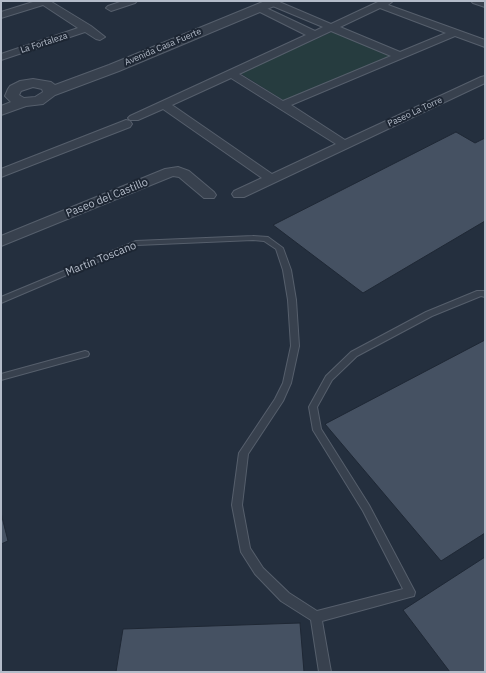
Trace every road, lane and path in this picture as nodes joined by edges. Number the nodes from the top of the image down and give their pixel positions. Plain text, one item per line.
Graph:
1 (43, 1) edge
2 (132, 1) edge
3 (476, 1) edge
4 (273, 2) edge
5 (384, 3) edge
6 (253, 4) edge
7 (485, 4) edge
8 (111, 8) dead end
9 (1, 15) edge
10 (331, 27) junction
11 (87, 28) junction
12 (455, 33) junction
13 (315, 35) junction
14 (100, 36) dead end
15 (485, 44) edge
16 (400, 56) junction
17 (1, 57) edge
18 (231, 73) junction
19 (485, 79) edge
20 (39, 83) junction
21 (50, 92) junction
22 (6, 94) edge
23 (24, 102) junction
24 (164, 104) junction
25 (282, 105) junction
26 (1, 111) edge
27 (344, 144) junction
28 (1, 173) edge
29 (271, 178) junction
30 (239, 194) dead end
31 (209, 195) dead end
32 (1, 242) edge
33 (485, 294) edge
34 (1, 300) edge
35 (85, 354) dead end
36 (1, 377) edge
37 (316, 618) junction
38 (325, 672) edge

1 - 9 street, La Fortaleza
1 - 11 street, La Fortaleza
2 - 8 street
3 - 7 street
4 - 6 street, Avenida Casa Fuerte
4 - 10 street
5 - 10 street
5 - 12 street
6 - 13 street
6 - 20 street, Avenida Casa Fuerte
6 - 21 street, Avenida Casa Fuerte
10 - 13 street
10 - 16 street
11 - 14 street, La Fortaleza
11 - 17 street, La Fortaleza
12 - 15 street
12 - 16 street
13 - 18 street
16 - 25 street
18 - 24 street
18 - 25 street
19 - 27 street, Paseo La Torre
20 - 21 street
20 - 22 street, Avenida Casa Fuerte
21 - 23 street, Avenida Casa Fuerte
22 - 23 street
23 - 26 street
24 - 28 street
24 - 29 street
25 - 27 street
27 - 29 street, Paseo La Torre
29 - 30 street, Paseo La Torre
31 - 32 street, Paseo del Castillo
33 - 37 lane
34 - 37 lane, Martín Toscano
35 - 36 lane
37 - 38 lane

